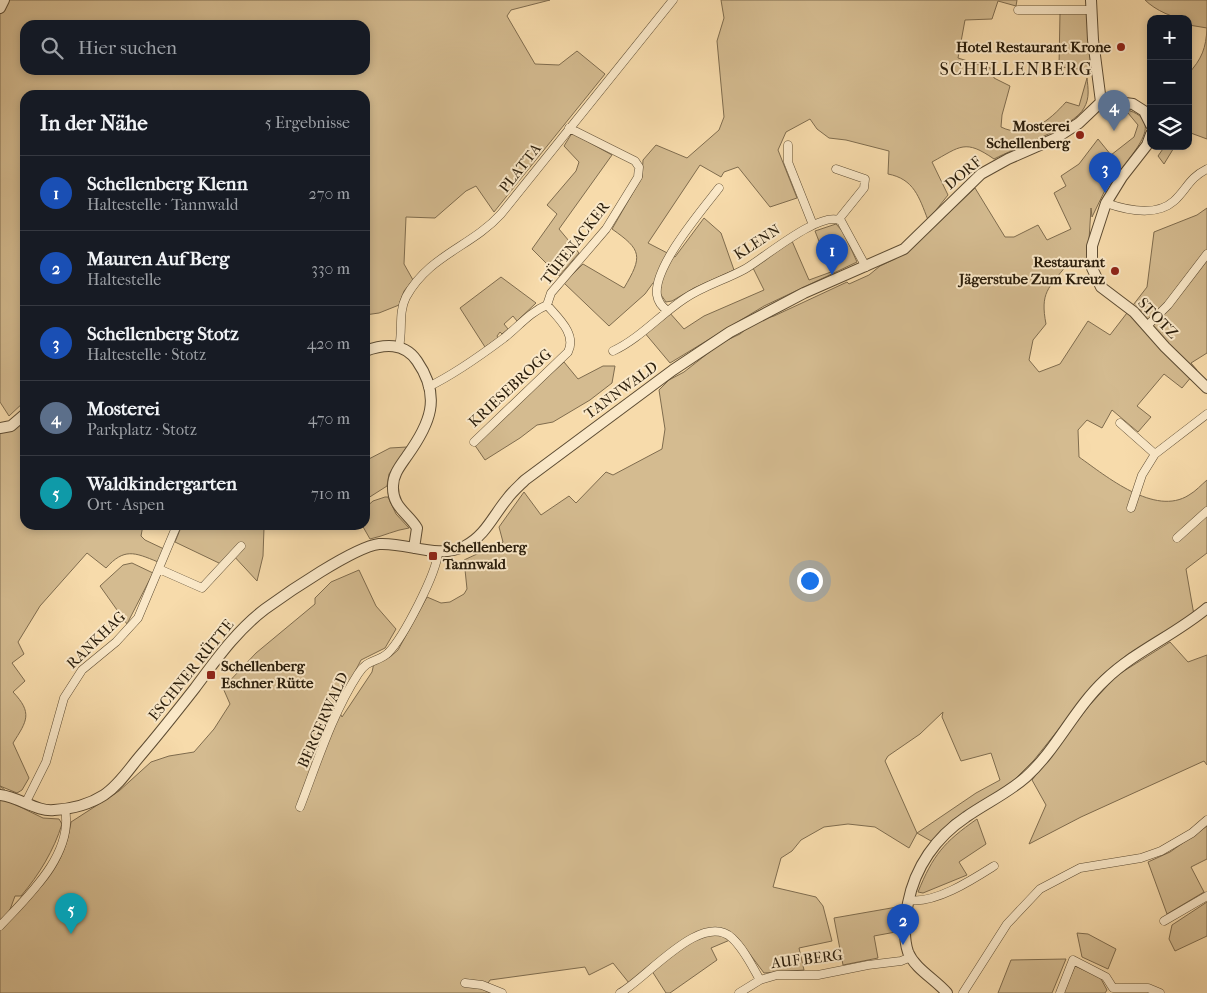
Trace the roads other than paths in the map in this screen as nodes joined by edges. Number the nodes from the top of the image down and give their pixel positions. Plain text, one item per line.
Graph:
1 (4, 0) edge
2 (673, 0) edge
3 (1091, 5) edge
4 (0, 8) edge
5 (1018, 10) dead end
6 (1101, 102) junction
7 (1147, 117) edge
8 (569, 128) junction
9 (1147, 144) edge
10 (788, 145) dead end
11 (836, 169) dead end
12 (1207, 169) edge
13 (720, 188) dead end
14 (1106, 203) junction
15 (839, 219) junction
16 (813, 226) junction
17 (1207, 254) edge
18 (866, 267) junction
19 (547, 305) junction
20 (668, 311) junction
21 (1146, 326) junction
22 (399, 347) junction
23 (370, 350) edge
24 (613, 351) dead end
25 (428, 387) junction
26 (1207, 388) edge
27 (1207, 414) edge
28 (20, 418) edge
29 (1120, 423) dead end
30 (0, 428) edge
31 (474, 442) dead end
32 (1155, 454) junction
33 (1131, 508) dead end
34 (1207, 511) edge
35 (175, 530) edge
36 (1177, 538) dead end
37 (241, 546) dead end
38 (414, 548) junction
39 (438, 552) junction
40 (159, 570) junction
41 (1207, 608) edge
42 (0, 795) edge
43 (26, 802) junction
44 (300, 807) dead end
45 (65, 809) junction
46 (1207, 820) edge
47 (994, 866) dead end
48 (1207, 896) edge
49 (909, 900) junction
50 (1164, 921) dead end
51 (0, 926) edge
52 (911, 957) junction
53 (760, 980) junction
54 (465, 983) dead end
55 (502, 993) edge
56 (620, 993) edge
57 (739, 993) edge
58 (947, 993) edge
59 (964, 993) edge
60 (1060, 993) edge
61 (1160, 993) edge

1 - 4 street
2 - 8 street, PLATTA
3 - 5 street
3 - 6 street
6 - 7 street
6 - 18 street, DORF
8 - 19 street, TÜFENACKER
8 - 22 street, PLATTA
9 - 14 street, STOTZ
10 - 16 street
11 - 15 street
12 - 14 street
13 - 20 street
14 - 21 street, STOTZ
15 - 16 street, KLENN
15 - 18 street
16 - 20 street, KLENN
17 - 21 street
18 - 39 street, TANNWALD
19 - 25 street, TÜFENACKER
19 - 31 street, KRIESEBROGG
20 - 24 street, KLENN
21 - 26 street, STOTZ
22 - 23 street
22 - 25 street
25 - 38 street
27 - 32 street
28 - 30 street
29 - 32 street
32 - 33 street
34 - 36 street
35 - 40 street, RANKHAG
37 - 40 street
38 - 39 street, TANNWALD
38 - 45 street, ESCHNER RÜTTE
39 - 44 street, BERGERWALD
40 - 43 street, RANKHAG
41 - 49 street
42 - 43 street, ESCHNER RÜTTE
43 - 45 street, ESCHNER RÜTTE
45 - 51 street
46 - 59 street
47 - 49 street
48 - 50 street
49 - 52 street
52 - 53 street, AUF BERG
52 - 58 street
53 - 56 street
53 - 57 street, AUF BERG
54 - 55 street
60 - 61 street

